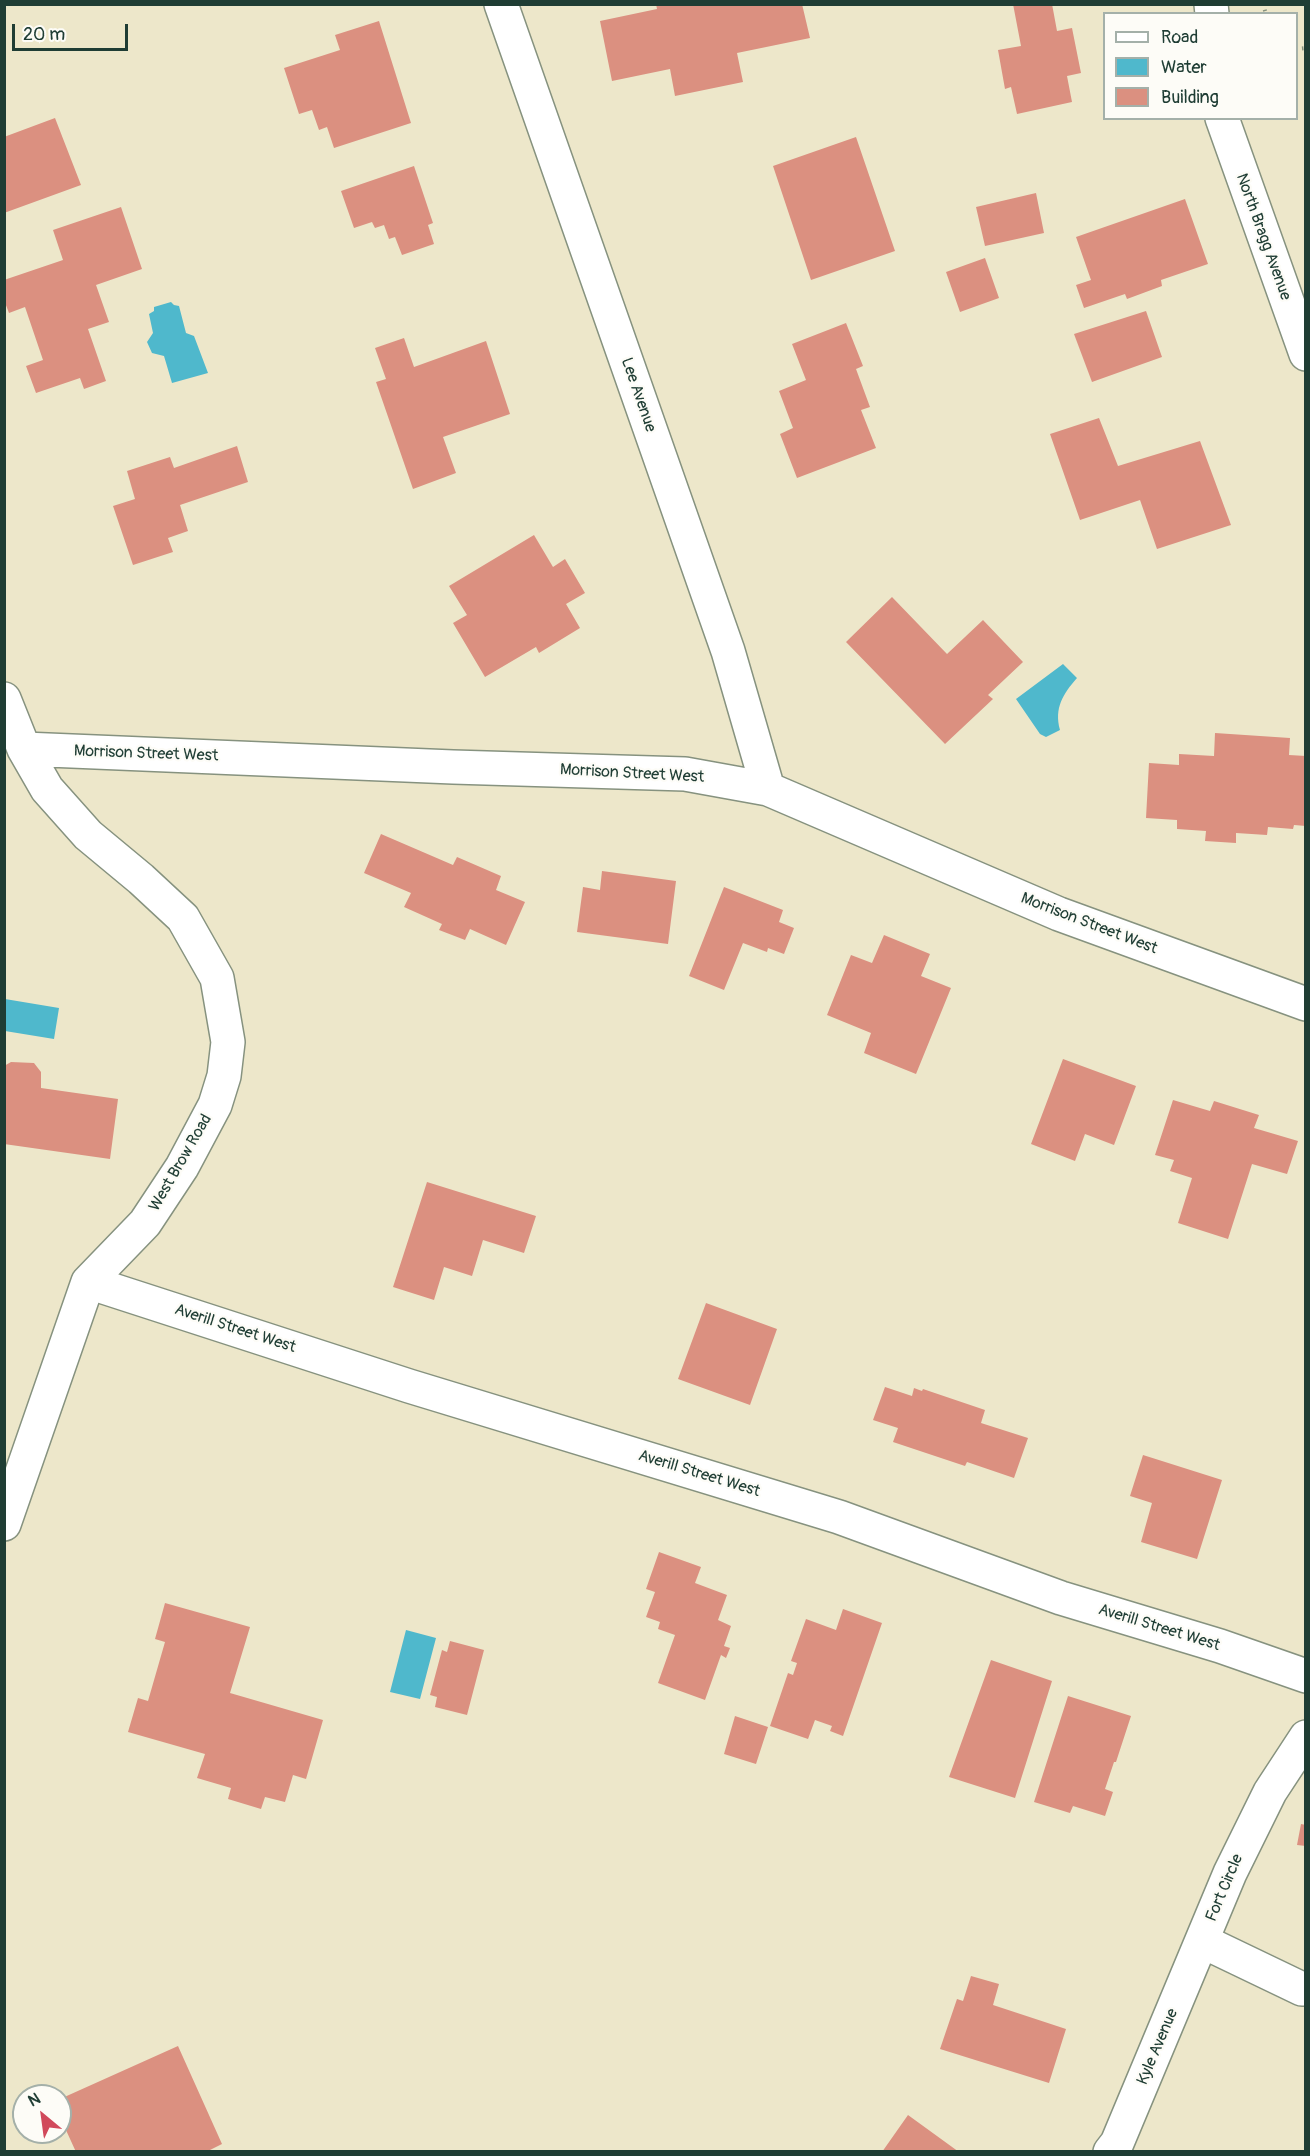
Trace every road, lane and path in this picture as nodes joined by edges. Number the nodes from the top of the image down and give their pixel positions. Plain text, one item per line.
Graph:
1 (501, 4) edge
2 (1223, 120) edge
3 (1305, 354) edge
4 (4, 699) edge
5 (24, 749) junction
6 (768, 789) junction
7 (1305, 1004) edge
8 (88, 1282) junction
9 (4, 1524) edge
10 (1305, 1676) edge
11 (1305, 1737) edge
12 (1202, 1941) junction
13 (1305, 1989) edge
14 (1110, 2151) edge

1 - 6 street, Lee Avenue
2 - 3 street, North Bragg Avenue
4 - 5 street, West Brow Road
5 - 6 street, Morrison Street West
5 - 8 street, West Brow Road
6 - 7 street, Morrison Street West
8 - 9 street, West Brow Road
8 - 10 street, Averill Street West
11 - 12 street, Fort Circle
12 - 13 street, Fort Circle
12 - 14 street, Kyle Avenue

